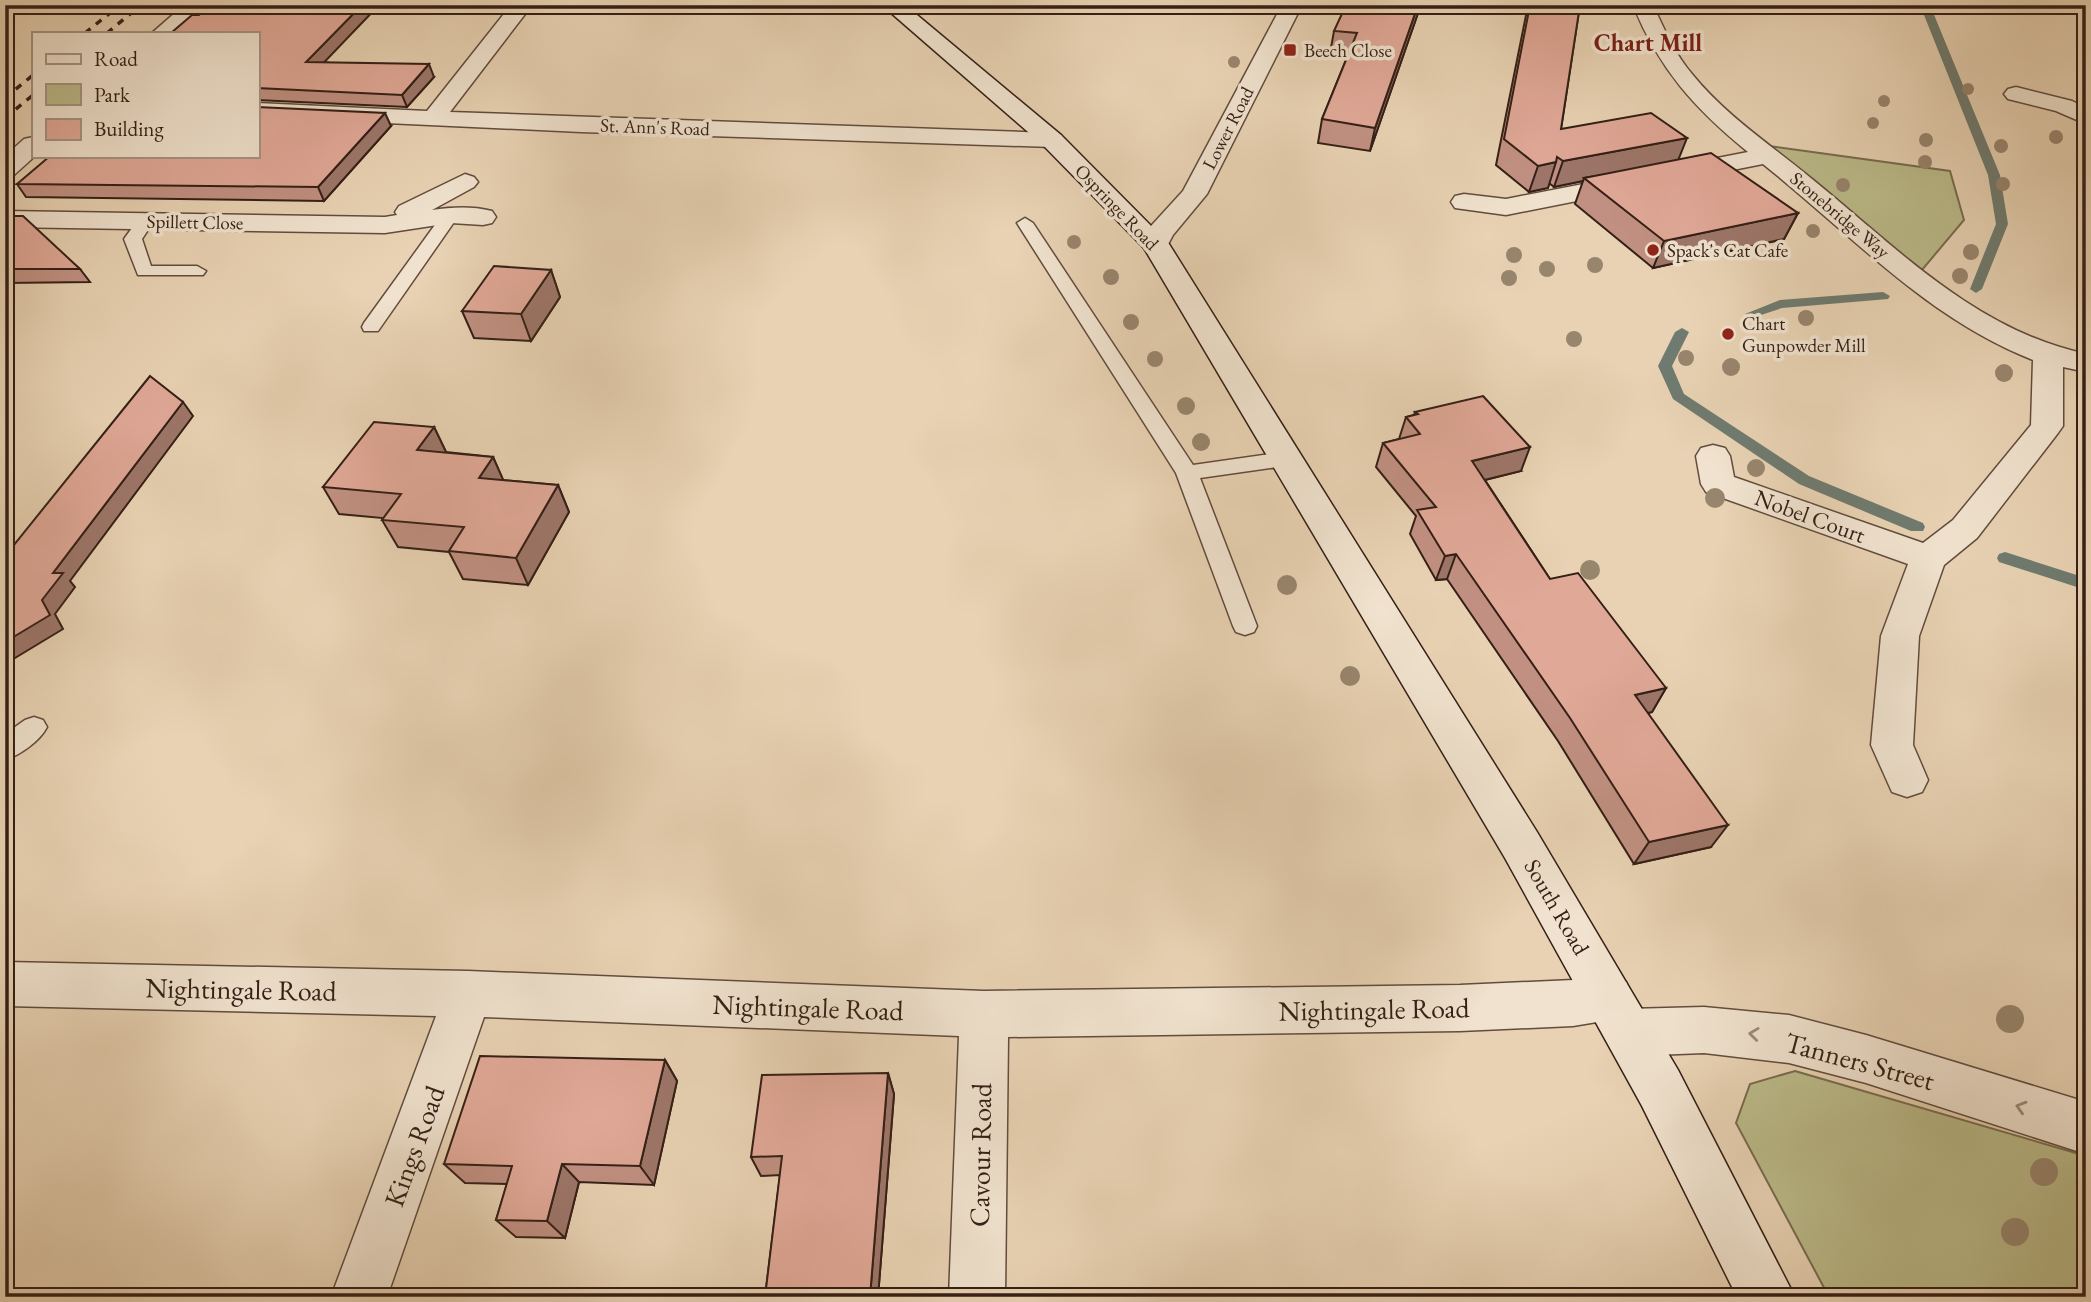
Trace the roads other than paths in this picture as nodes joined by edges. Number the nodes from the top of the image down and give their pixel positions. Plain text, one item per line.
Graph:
1 (197, 5) edge
2 (522, 5) edge
3 (892, 5) edge
4 (1292, 5) edge
5 (1643, 5) edge
6 (164, 32) edge
7 (2016, 94) dead end
8 (259, 110) edge
9 (434, 117) junction
10 (2086, 117) edge
11 (1052, 140) junction
12 (32, 146) edge
13 (1768, 156) junction
14 (5, 170) edge
15 (465, 182) dead end
16 (1464, 202) dead end
17 (451, 215) junction
18 (483, 218) dead end
19 (5, 219) edge
20 (146, 221) junction
21 (1025, 223) dead end
22 (385, 225) junction
23 (1155, 244) junction
24 (197, 271) dead end
25 (370, 327) dead end
26 (2048, 355) junction
27 (2086, 363) edge
28 (1713, 456) dead end
29 (1285, 460) junction
30 (1187, 473) junction
31 (1329, 527) joint
32 (1928, 558) junction
33 (1245, 626) dead end
34 (34, 727) dead end
35 (5, 748) edge
36 (1907, 780) dead end
37 (5, 984) edge
38 (468, 994) junction
39 (984, 1014) junction
40 (1619, 1015) junction
41 (2086, 1128) edge
42 (359, 1297) edge
43 (977, 1297) edge
44 (1767, 1297) edge

1 - 6 street
2 - 9 street
3 - 11 street, Ospringe Road
4 - 23 street, Lower Road
5 - 13 street, Stonebridge Way
7 - 10 street
8 - 9 street, St. Ann's Road
9 - 11 street, St. Ann's Road
11 - 23 street, Ospringe Road
12 - 14 street
13 - 16 street
13 - 26 street, Stonebridge Way
15 - 22 street, Spillett Close
17 - 18 street, Spillett Close
17 - 22 street, Spillett Close
17 - 25 lane
19 - 20 street, Spillett Close
20 - 22 street, Spillett Close
20 - 24 lane
21 - 30 lane
23 - 29 street, Ospringe Road
26 - 27 street, Stonebridge Way
26 - 32 street
28 - 32 street, Nobel Court
29 - 30 lane
29 - 31 street, Ospringe Road
30 - 33 lane
31 - 40 street, South Road
32 - 36 street
34 - 35 lane
37 - 38 street, Nightingale Road
38 - 39 street, Nightingale Road
38 - 42 street, Kings Road
39 - 40 street, Nightingale Road
39 - 43 street, Cavour Road
41 -> 40 street, Tanners Street
40 - 44 street, South Road

